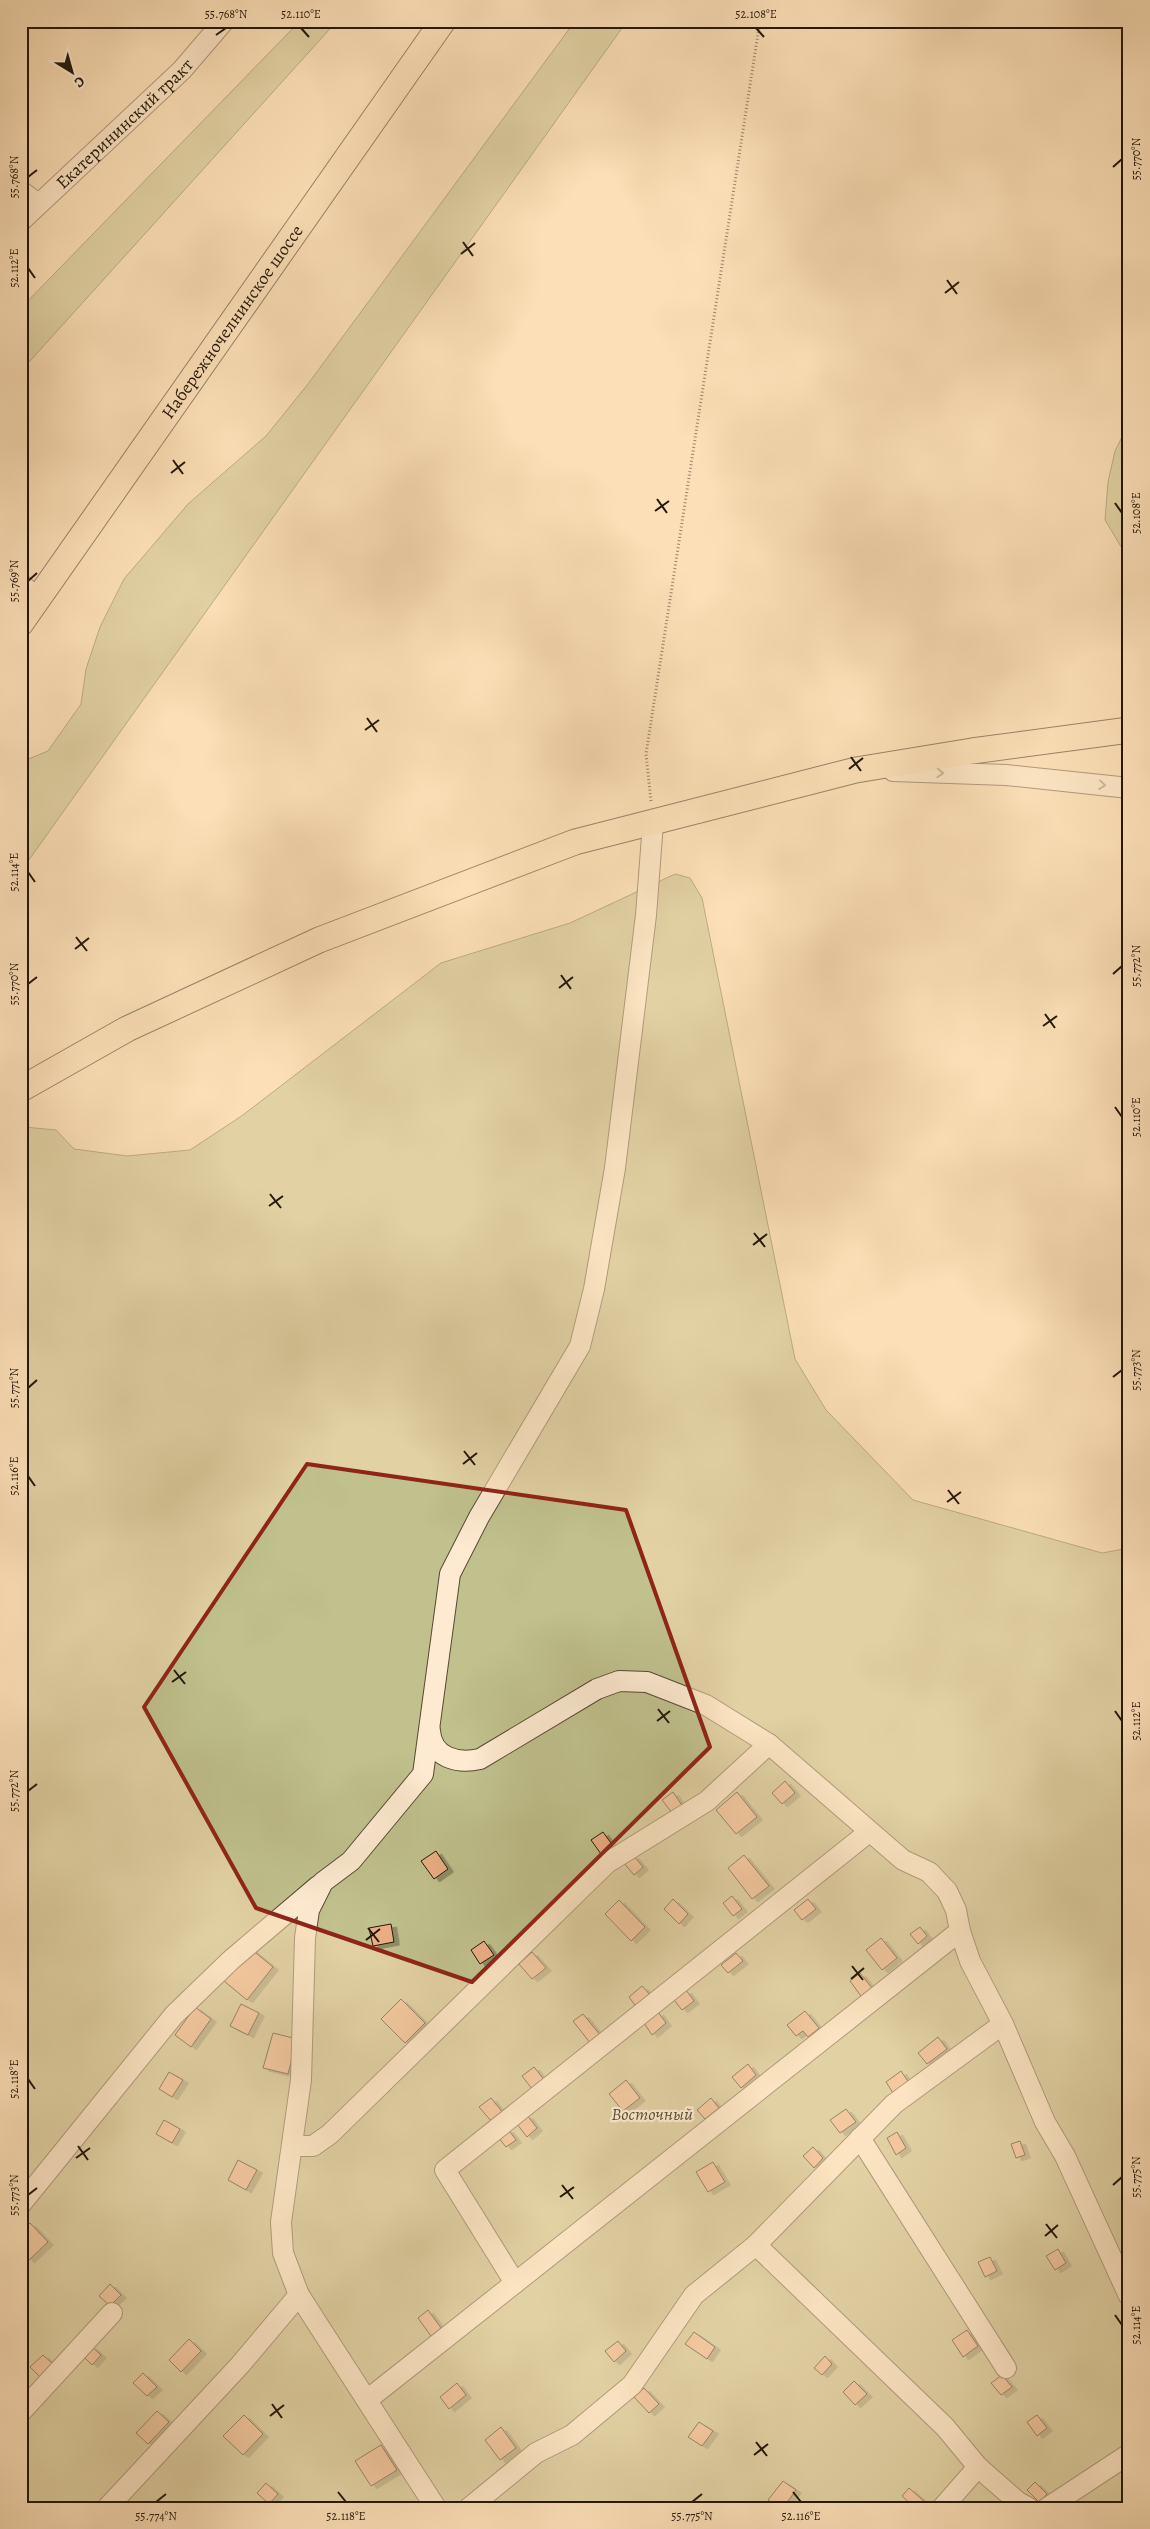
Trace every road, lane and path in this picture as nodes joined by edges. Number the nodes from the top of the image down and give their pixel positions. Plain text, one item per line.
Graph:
1 (224, 21) edge
2 (443, 21) edge
3 (760, 21) edge
4 (21, 191) edge
5 (37, 204) junction
6 (21, 221) edge
7 (30, 592) edge
8 (21, 623) edge
9 (1129, 730) edge
10 (856, 770) junction
11 (1129, 788) edge
12 (653, 823) junction
13 (21, 1089) edge
14 (430, 1726) junction
15 (768, 1744) junction
16 (869, 1832) junction
17 (323, 1882) junction
18 (960, 1931) junction
19 (1004, 2024) junction
20 (860, 2138) junction
21 (292, 2146) junction
22 (21, 2204) edge
23 (756, 2245) junction
24 (515, 2283) junction
25 (299, 2295) junction
26 (1129, 2296) edge
27 (112, 2313) dead end
28 (1006, 2368) dead end
29 (367, 2400) junction
30 (21, 2412) edge
31 (1129, 2454) edge
32 (978, 2467) junction
33 (107, 2508) edge
34 (436, 2508) edge
35 (469, 2508) edge
36 (942, 2508) edge
37 (1029, 2508) edge
38 (1047, 2508) edge

1 - 5 street, Екатерининский тракт
2 - 7 main road, Набережночелнинское шоссе
3 - 12 path
4 - 5 street
5 - 6 street, Екатерининский тракт
7 - 8 main road, Набережночелнинское шоссе
9 - 10 main road
10 -> 11 street
10 - 12 main road
12 - 13 main road
12 - 14 street
14 - 15 street
14 - 17 street
15 - 16 street
15 - 21 street
16 - 18 street
16 - 24 street
17 - 21 street
17 - 22 street
18 - 19 street
18 - 24 street
19 - 20 street
19 - 26 street
20 - 23 street
20 - 28 street
21 - 25 street
23 - 32 street
23 - 35 street
24 - 29 street
25 - 29 street
25 - 33 street
27 - 30 street
29 - 34 street
31 - 38 street
32 - 36 street
32 - 37 street

